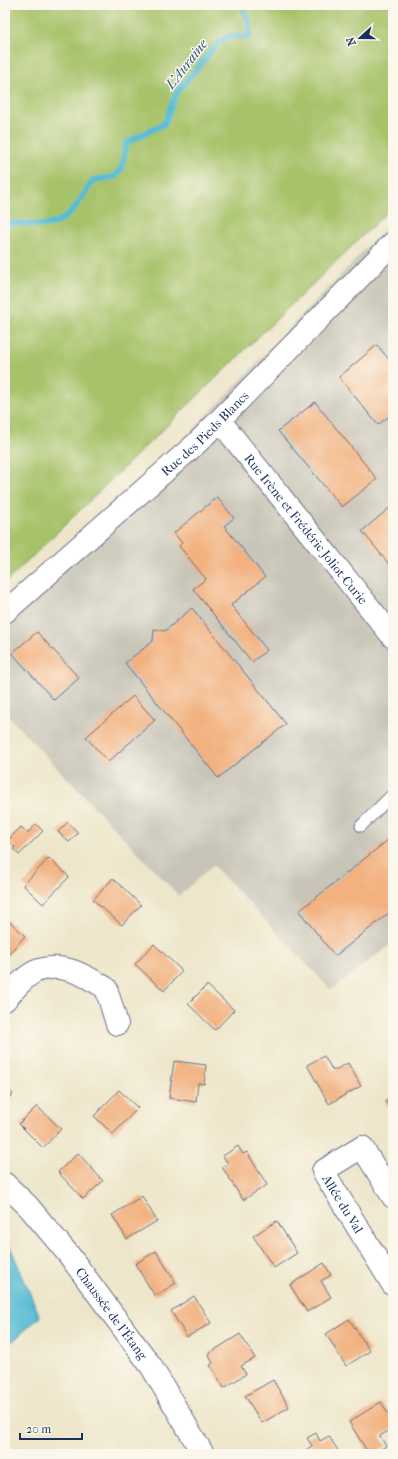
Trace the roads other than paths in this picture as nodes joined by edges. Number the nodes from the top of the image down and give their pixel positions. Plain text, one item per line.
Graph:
1 (393, 243) edge
2 (220, 422) junction
3 (5, 612) edge
4 (393, 637) edge
5 (393, 794) edge
6 (361, 826) dead end
7 (5, 1000) edge
8 (117, 1024) dead end
9 (5, 1184) edge
10 (393, 1197) edge
11 (393, 1285) edge
12 (203, 1454) edge

1 - 2 street, Rue des Pieds Blancs
2 - 3 street, Rue des Pieds Blancs
2 - 4 street, Rue Irène et Frédéric Joliot-Curie
5 - 6 lane
7 - 8 street
9 - 12 street, Chaussée de l'Étang
10 - 11 street, Allée du Val

